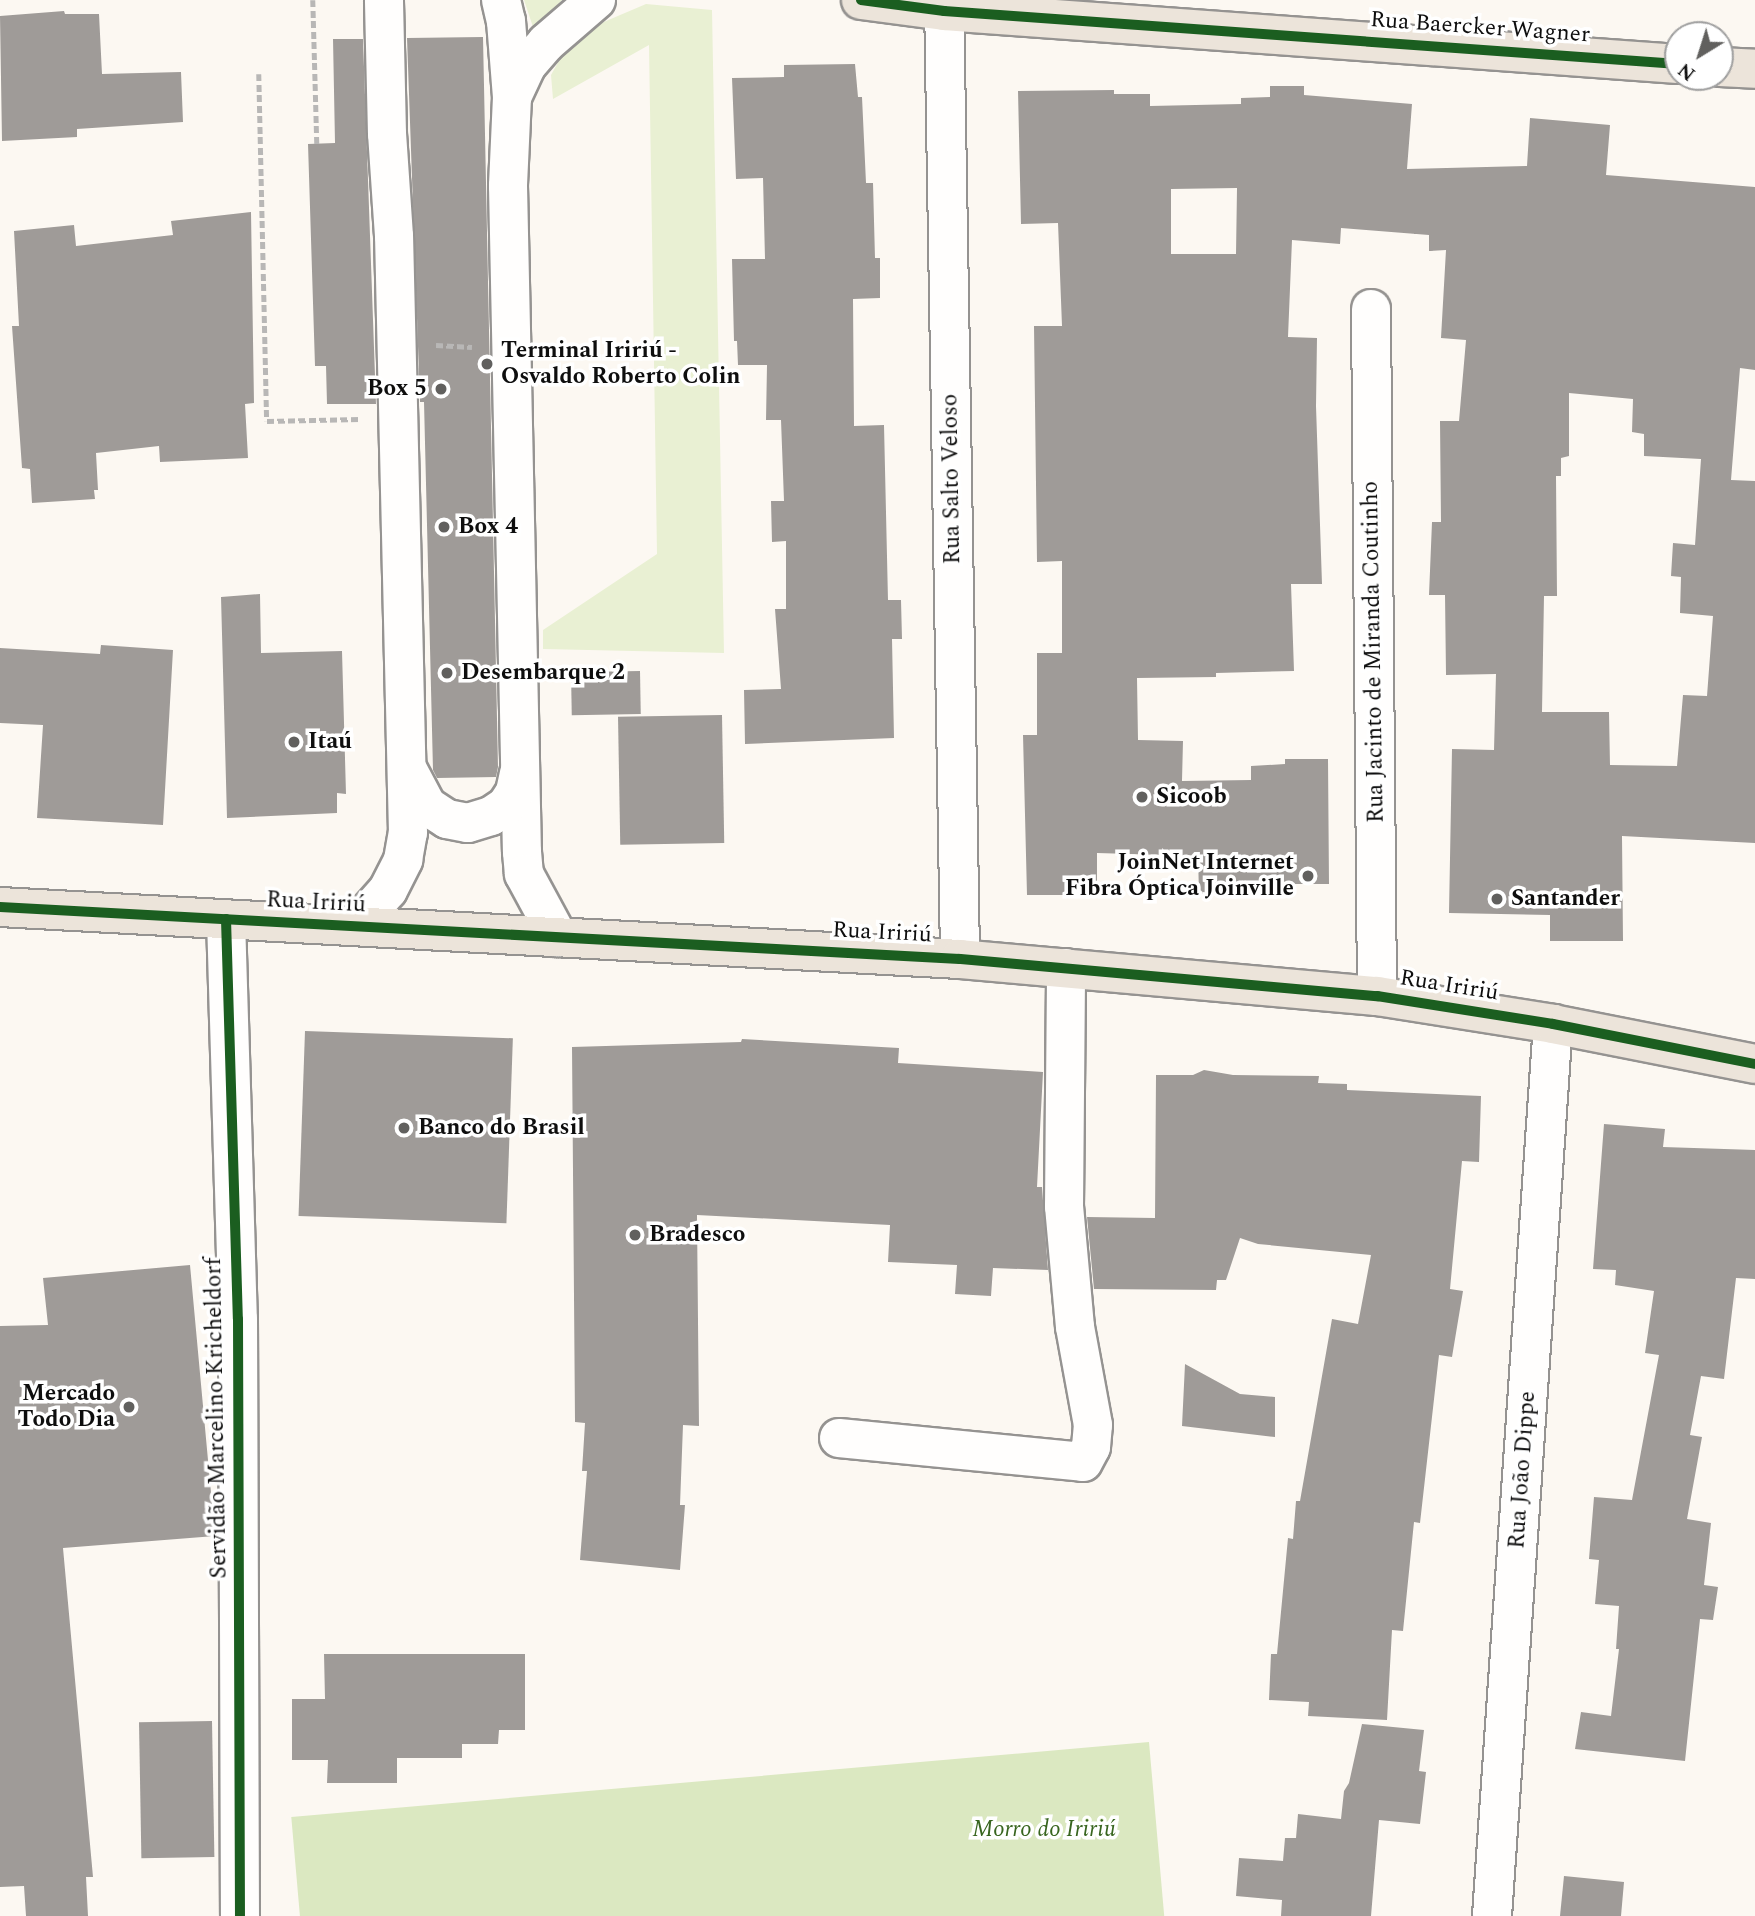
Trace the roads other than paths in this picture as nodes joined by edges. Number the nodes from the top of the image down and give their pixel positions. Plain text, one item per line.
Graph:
1 (384, 0) edge
2 (501, 0) edge
3 (596, 0) edge
4 (861, 0) edge
5 (944, 5) edge
6 (1664, 63) edge
7 (1734, 68) edge
8 (1755, 69) edge
9 (512, 97) junction
10 (1371, 309) dead end
11 (407, 768) junction
12 (520, 769) junction
13 (0, 907) edge
14 (226, 919) junction
15 (356, 926) junction
16 (558, 937) junction
17 (960, 958) junction
18 (1066, 968) junction
19 (1377, 996) junction
20 (1553, 1024) junction
21 (1755, 1064) edge
22 (839, 1437) dead end
23 (240, 1916) edge
24 (1492, 1916) edge

1 - 11 street
2 - 9 street
3 - 9 street
4 - 5 main road, Rua Baercker Wagner
5 - 6 main road, Rua Baercker Wagner
5 - 17 street, Rua Salto Veloso
7 - 8 main road
9 - 12 street
10 - 19 street, Rua Jacinto de Miranda Coutinho
11 - 12 street
11 - 15 street
12 - 16 street
13 - 14 main road, Rua Iririú
14 - 15 main road, Rua Iririú
14 - 23 street, Servidão Marcelino Kricheldorf
15 - 16 main road, Rua Iririú
16 - 17 main road, Rua Iririú
17 - 18 main road, Rua Iririú
18 - 19 main road, Rua Iririú
18 - 22 street
19 - 20 main road, Rua Iririú
20 - 21 main road, Rua Iririú
20 - 24 street, Rua João Dippe

